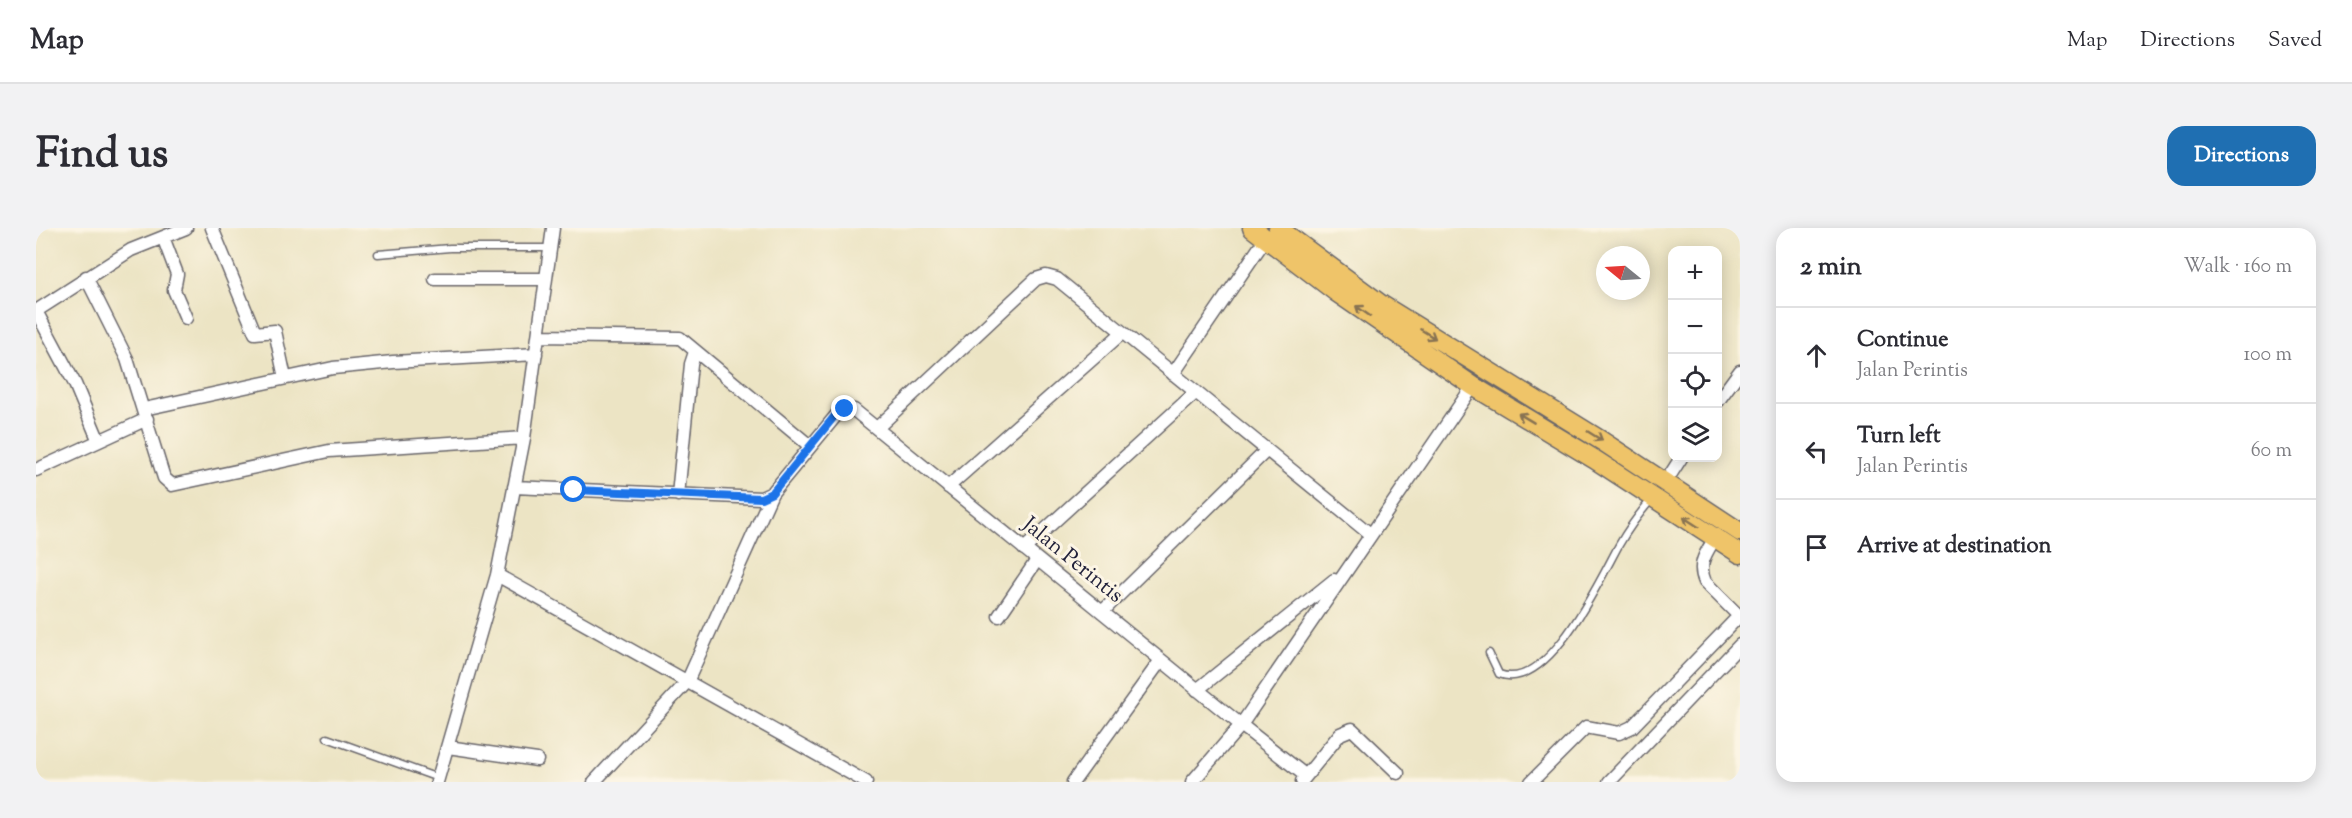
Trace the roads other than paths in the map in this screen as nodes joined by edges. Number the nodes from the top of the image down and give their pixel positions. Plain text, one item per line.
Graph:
1 (186, 228) edge
2 (212, 228) edge
3 (553, 228) edge
4 (1265, 231) edge
5 (163, 237) junction
6 (550, 248) junction
7 (378, 254) dead end
8 (86, 277) junction
9 (435, 279) dead end
10 (546, 279) junction
11 (186, 318) dead end
12 (1122, 333) junction
13 (539, 336) junction
14 (695, 352) junction
15 (536, 354) junction
16 (1740, 371) edge
17 (1173, 374) junction
18 (285, 378) junction
19 (1512, 385) junction
20 (1473, 386) junction
21 (1195, 393) junction
22 (1722, 396) edge
23 (1503, 404) junction
24 (145, 414) junction
25 (877, 428) junction
26 (524, 438) junction
27 (98, 439) junction
28 (810, 446) junction
29 (1266, 452) junction
30 (1678, 462) edge
31 (36, 470) edge
32 (1665, 483) junction
33 (514, 487) junction
34 (948, 487) junction
35 (772, 493) junction
36 (678, 495) junction
37 (1654, 498) junction
38 (1740, 532) edge
39 (1370, 534) junction
40 (1715, 538) junction
41 (1024, 549) junction
42 (1740, 554) edge
43 (1037, 560) junction
44 (1345, 571) junction
45 (497, 575) junction
46 (1102, 612) junction
47 (1739, 615) edge
48 (999, 616) dead end
49 (1740, 645) edge
50 (1489, 653) dead end
51 (1161, 660) junction
52 (687, 682) junction
53 (1197, 690) junction
54 (1241, 725) junction
55 (327, 738) dead end
56 (447, 747) junction
57 (537, 760) dead end
58 (1398, 773) dead end
59 (1303, 779) edge
60 (437, 780) edge
61 (594, 782) edge
62 (866, 782) edge
63 (1073, 782) edge
64 (1192, 782) edge
65 (1531, 782) edge
66 (1609, 782) edge

1 - 5 street
2 - 18 street
3 - 6 street
4 - 17 street
4 -> 19 main road
20 -> 4 main road
5 - 8 street
5 - 11 street
6 - 7 lane
6 - 10 street
8 - 24 street
8 - 27 street
9 - 10 street
10 - 13 street
12 - 17 street
12 - 25 street
12 - 34 street
13 - 14 street
13 - 15 street
14 - 28 street
14 - 36 street
15 - 18 street
15 - 26 street
16 - 22 street
17 - 21 street
18 - 24 street
19 - 23 main road
19 -> 32 main road
20 - 23 main road
20 - 39 street
21 - 29 street
21 - 41 street
37 -> 23 main road
24 - 26 street
24 - 27 street
25 - 28 street, Jalan Perintis
25 - 34 street, Jalan Perintis
26 - 33 street
27 - 31 street
28 - 35 street, Jalan Perintis
29 - 39 street
29 - 46 street
30 - 32 street
32 - 38 main road
33 - 36 street
33 - 45 street
34 - 41 street, Jalan Perintis
35 - 36 street
35 - 52 street, Jalan Perintis
40 -> 37 main road
37 - 50 lane
39 - 44 street
40 - 42 main road
40 - 47 street
41 - 43 street, Jalan Perintis
43 - 46 street, Jalan Perintis
43 - 48 street
44 - 53 street
44 - 54 street
45 - 52 street
45 - 56 street
46 - 51 street, Jalan Perintis
47 - 65 street
49 - 66 street
51 - 53 street, Jalan Perintis
51 - 63 street
52 - 61 street, Jalan Perintis
52 - 62 street
53 - 54 street, Jalan Perintis
54 - 59 street, Jalan Perintis
54 - 64 street
55 - 60 lane
56 - 57 street
56 - 60 street
58 - 59 street

